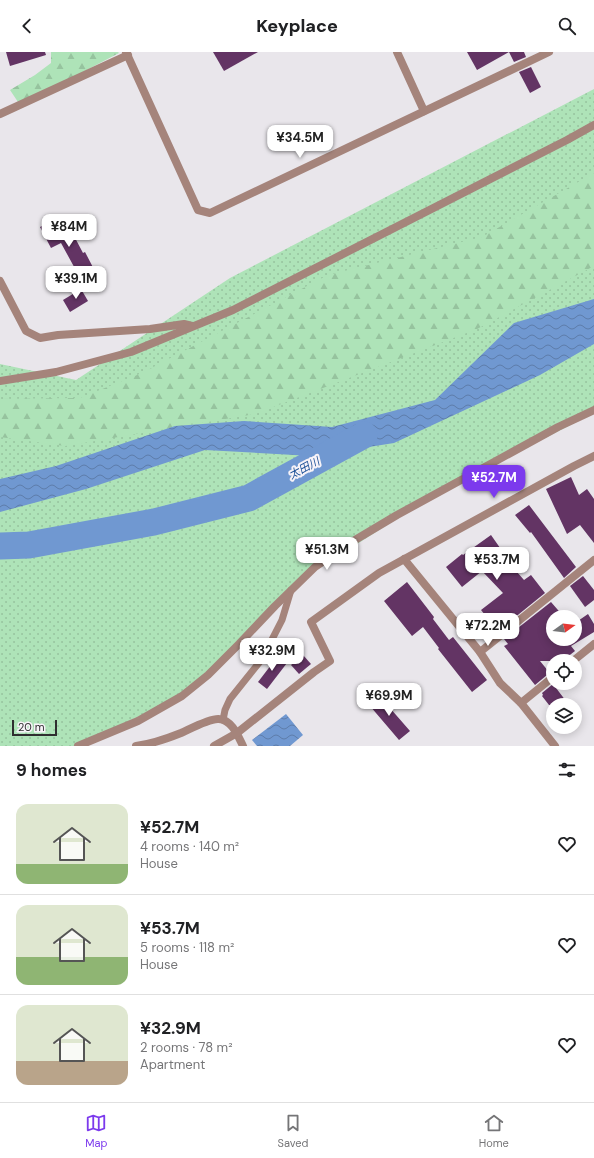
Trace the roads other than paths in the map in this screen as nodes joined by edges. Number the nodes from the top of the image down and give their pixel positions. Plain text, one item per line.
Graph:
1 (397, 52) edge
2 (549, 52) edge
3 (127, 54) edge
4 (424, 111) junction
5 (0, 114) edge
6 (594, 125) edge
7 (0, 281) edge
8 (192, 326) junction
9 (0, 381) edge
10 (594, 410) edge
11 (594, 456) edge
12 (404, 559) junction
13 (594, 560) edge
14 (291, 590) junction
15 (594, 644) edge
16 (480, 652) junction
17 (582, 654) edge
18 (546, 683) edge
19 (521, 703) junction
20 (223, 720) junction
21 (237, 733) junction
22 (78, 746) edge
23 (136, 746) edge
24 (214, 746) edge
25 (242, 746) edge
26 (555, 746) edge

1 - 4 street
2 - 4 street
3 - 4 street
3 - 5 street
6 - 8 street
7 - 8 street
8 - 9 street
10 - 14 street
11 - 12 street
12 - 16 street
12 - 21 street
13 - 16 street
14 - 20 lane
14 - 22 street
15 - 17 street
16 - 19 street
18 - 19 street
19 - 26 street
20 - 21 street
20 - 23 street
21 - 24 street
21 - 25 street

